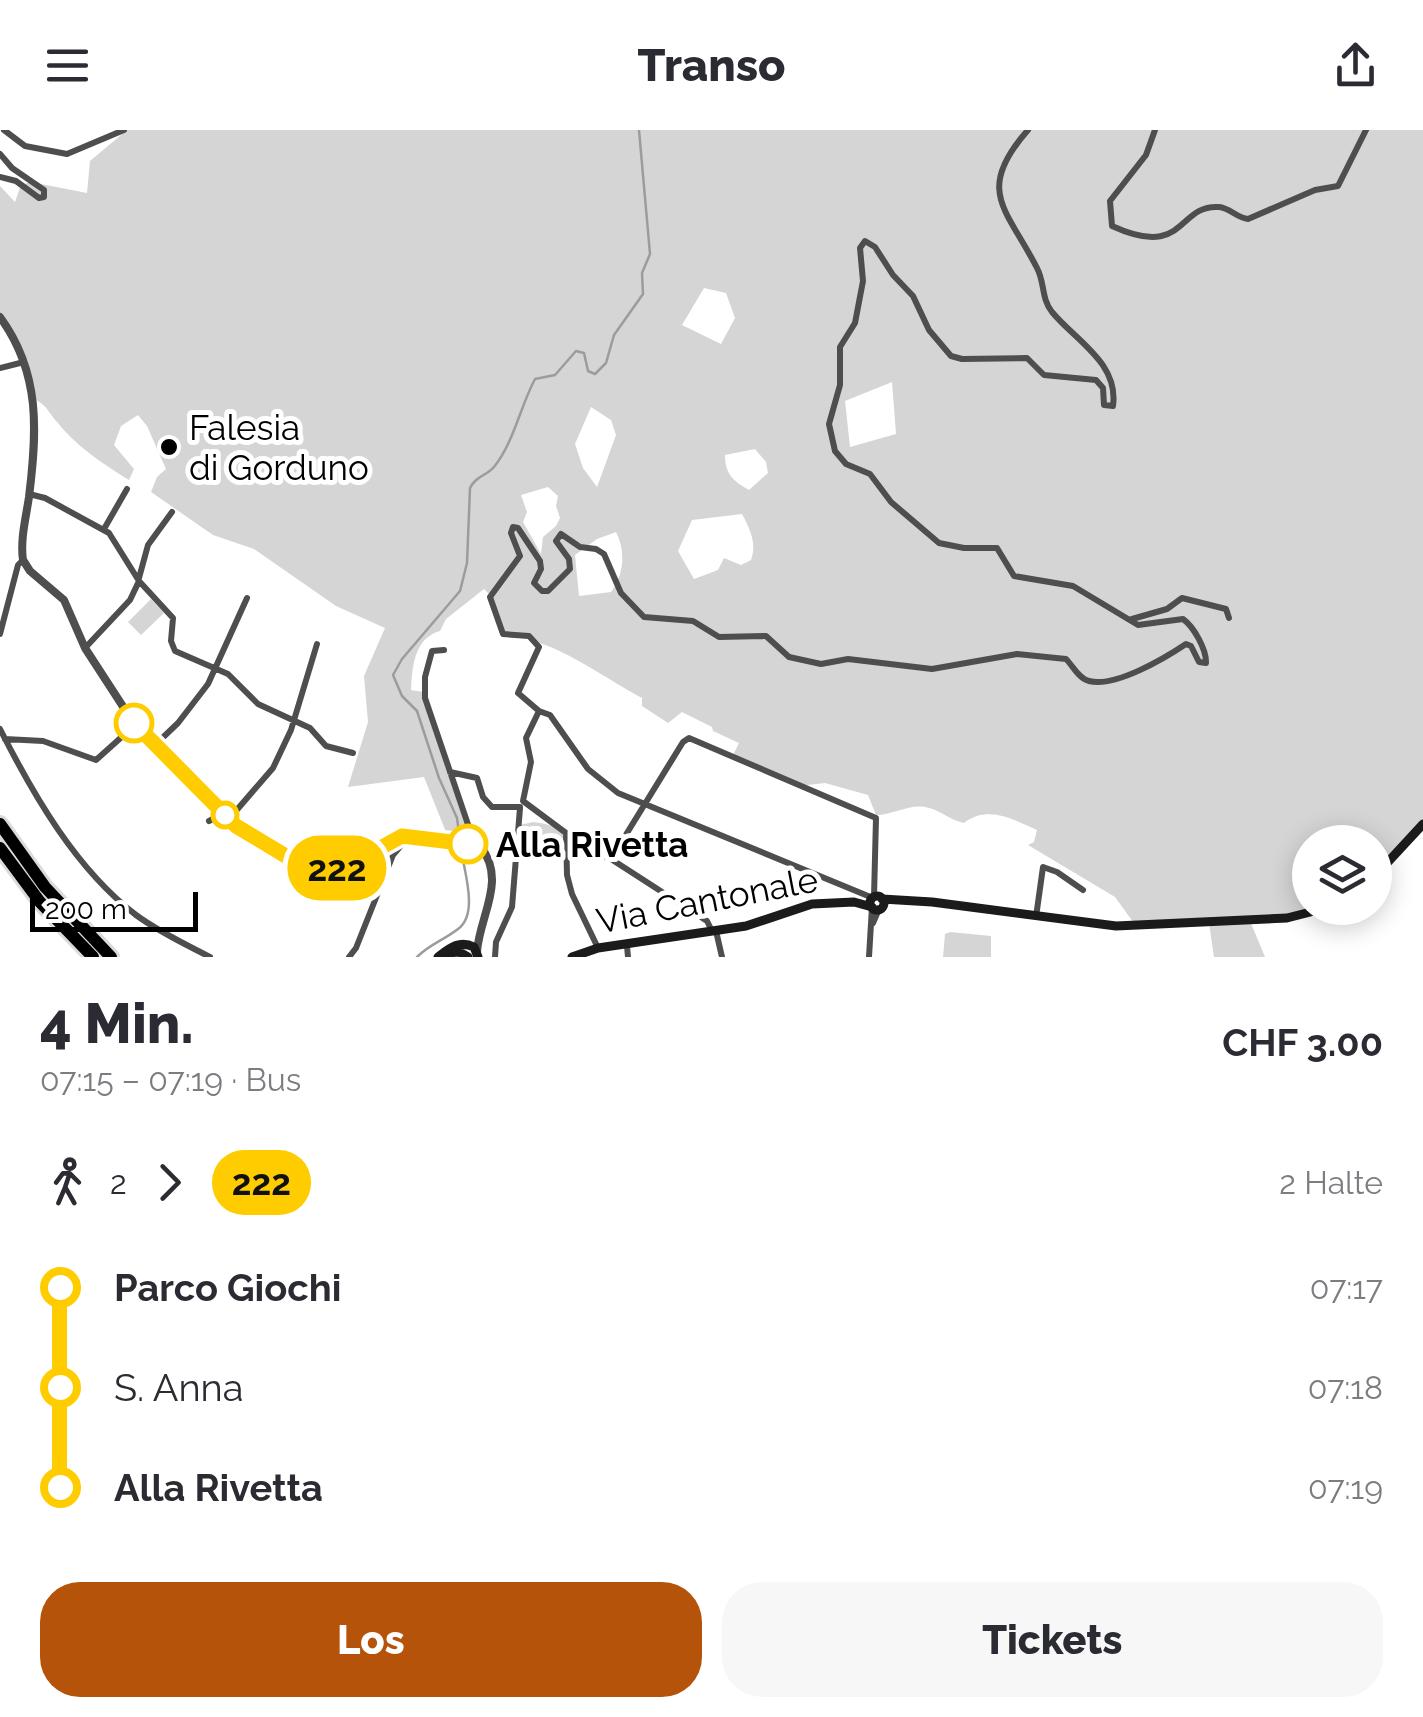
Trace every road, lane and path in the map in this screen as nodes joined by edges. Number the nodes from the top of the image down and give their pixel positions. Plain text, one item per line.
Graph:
1 (4, 130) edge
2 (124, 130) edge
3 (1028, 130) edge
4 (1155, 130) edge
5 (1366, 130) edge
6 (0, 154) edge
7 (0, 177) edge
8 (0, 317) edge
9 (25, 362) junction
10 (0, 368) edge
11 (127, 488) dead end
12 (29, 494) junction
13 (172, 512) dead end
14 (104, 529) junction
15 (24, 560) junction
16 (139, 580) junction
17 (246, 598) dead end
18 (1229, 618) dead end
19 (1130, 620) junction
20 (0, 634) edge
21 (318, 644) dead end
22 (85, 648) junction
23 (444, 650) dead end
24 (216, 668) junction
25 (539, 711) junction
26 (295, 721) junction
27 (136, 725) junction
28 (0, 729) edge
29 (5, 740) junction
30 (156, 745) junction
31 (353, 753) dead end
32 (448, 772) junction
33 (522, 803) junction
34 (644, 804) junction
35 (226, 816) junction
36 (209, 821) dead end
37 (0, 824) edge
38 (1423, 824) edge
39 (410, 836) junction
40 (474, 844) junction
41 (568, 844) junction
42 (0, 848) edge
43 (1392, 858) edge
44 (611, 859) junction
45 (1083, 890) dead end
46 (854, 897) junction
47 (877, 903) junction
48 (1292, 916) edge
49 (1036, 917) junction
50 (714, 931) junction
51 (476, 946) edge
52 (598, 948) junction
53 (628, 952) edge
54 (442, 955) edge
55 (94, 957) edge
56 (114, 957) edge
57 (210, 957) edge
58 (349, 957) edge
59 (495, 957) edge
60 (572, 957) edge
61 (722, 957) edge
62 (869, 957) edge

1 - 2 street
3 - 19 street
4 - 5 street
6 - 7 street
8 - 9 street
9 - 10 street
9 - 12 street
11 - 14 street
12 - 14 street
12 - 15 street
13 - 16 street
14 - 16 street
15 - 20 street
15 - 22 street
16 - 22 street
16 - 24 street
17 - 24 street
18 - 19 street
19 - 25 street
21 - 26 street
22 - 27 street
23 - 32 street
24 - 26 street
24 - 30 street
25 - 33 street
25 - 34 street
26 - 31 street
26 - 35 street
27 - 29 street
27 - 30 street
28 - 29 street
29 - 57 street
30 - 35 street
32 - 33 street
32 - 40 street
33 - 41 street
33 - 59 street
34 - 44 street
34 - 46 street
34 - 47 street
35 - 36 street
35 - 39 street
37 - 56 highway
38 - 43 main road
39 - 40 street
39 - 58 street
40 - 51 street
41 - 44 street
41 - 52 street
42 - 55 highway
44 - 50 street
45 - 49 street
46 - 47 main road, Via Cantonale
46 - 50 main road, Via Cantonale
47 - 49 main road, Via Cantonale
47 - 62 street
48 - 49 main road, Via Cantonale
50 - 53 main road, Via Cantonale
50 - 61 street
51 - 54 main road
51 - 54 main road
52 - 53 main road, Via Cantonale
52 - 60 main road, Via Cantonale

